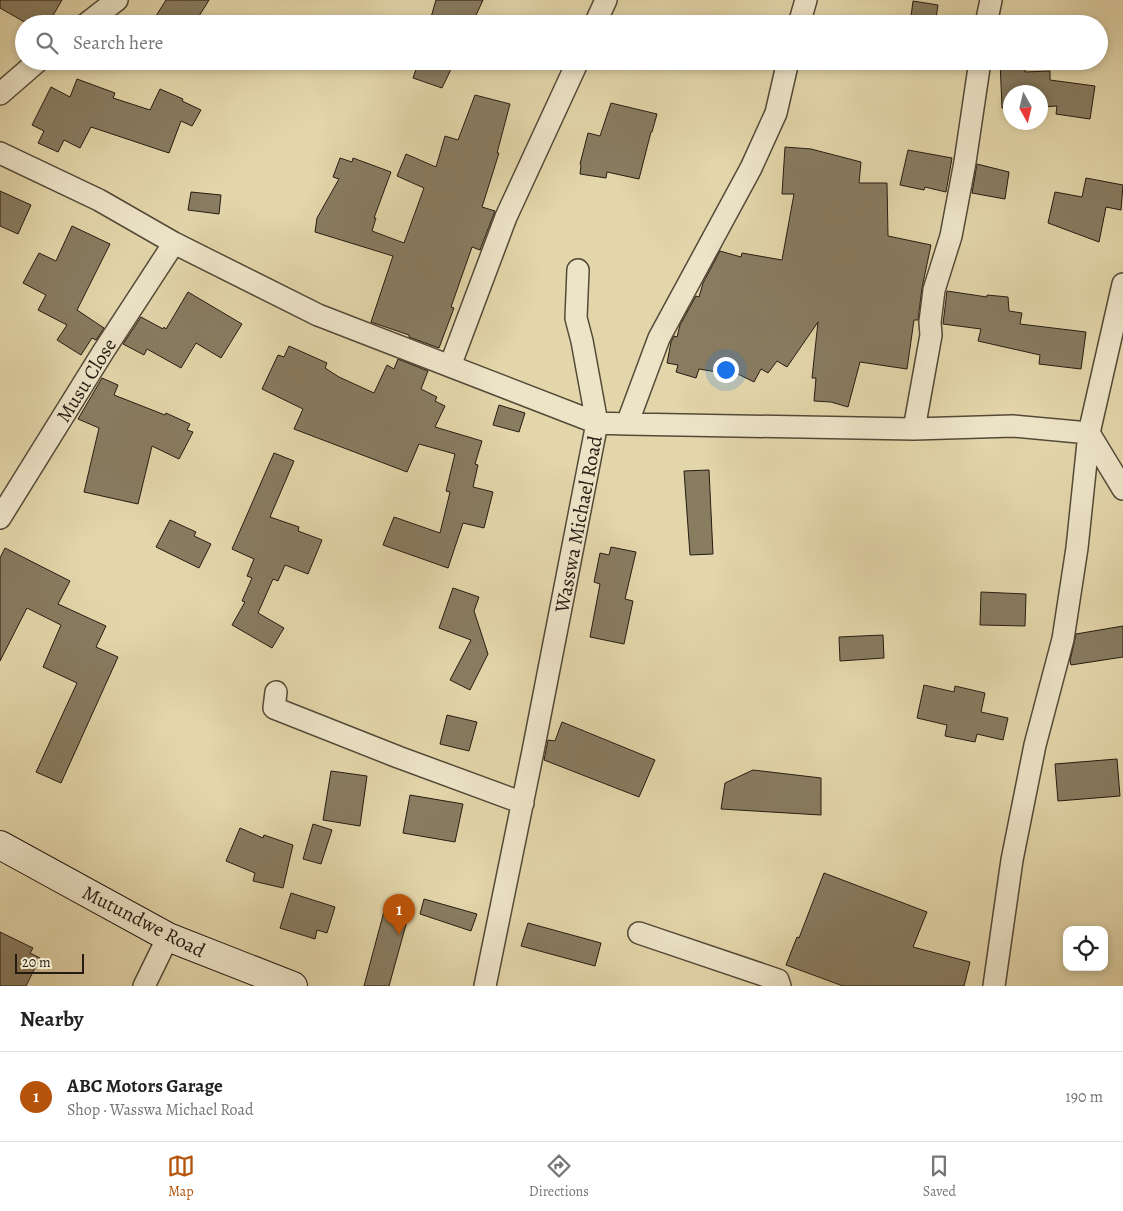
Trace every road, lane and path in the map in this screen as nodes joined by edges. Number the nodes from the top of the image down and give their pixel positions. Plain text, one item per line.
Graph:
1 (117, 0) edge
2 (606, 0) edge
3 (806, 0) edge
4 (991, 0) edge
5 (98, 15) edge
6 (599, 15) edge
7 (802, 15) edge
8 (988, 15) edge
9 (28, 70) edge
10 (574, 70) edge
11 (786, 70) edge
12 (979, 70) edge
13 (0, 94) edge
14 (0, 153) edge
15 (174, 243) junction
16 (578, 270) dead end
17 (1123, 284) edge
18 (450, 366) junction
19 (597, 423) junction
20 (627, 424) junction
21 (914, 429) junction
22 (1090, 433) junction
23 (1123, 489) edge
24 (2, 506) edge
25 (276, 692) dead end
26 (523, 803) junction
27 (0, 845) edge
28 (639, 933) dead end
29 (168, 937) junction
30 (144, 986) edge
31 (293, 986) edge
32 (485, 986) edge
33 (780, 986) edge
34 (994, 986) edge

1 - 5 street
2 - 6 street
3 - 7 street
4 - 8 street
9 - 13 street
10 - 18 street
11 - 20 street, Wasswa Michael Road
12 - 21 street
14 - 15 street
15 - 18 street
15 - 24 street, Musu Close
16 - 19 street
17 - 22 street
18 - 19 street
19 - 20 street, Wasswa Michael Road
19 - 26 street, Wasswa Michael Road
20 - 21 street
21 - 22 street
22 - 23 street
22 - 34 street
25 - 26 street
26 - 32 street, Wasswa Michael Road
27 - 29 main road, Mutundwe Road
28 - 33 street
29 - 30 street
29 - 31 main road, Mutundwe Road

